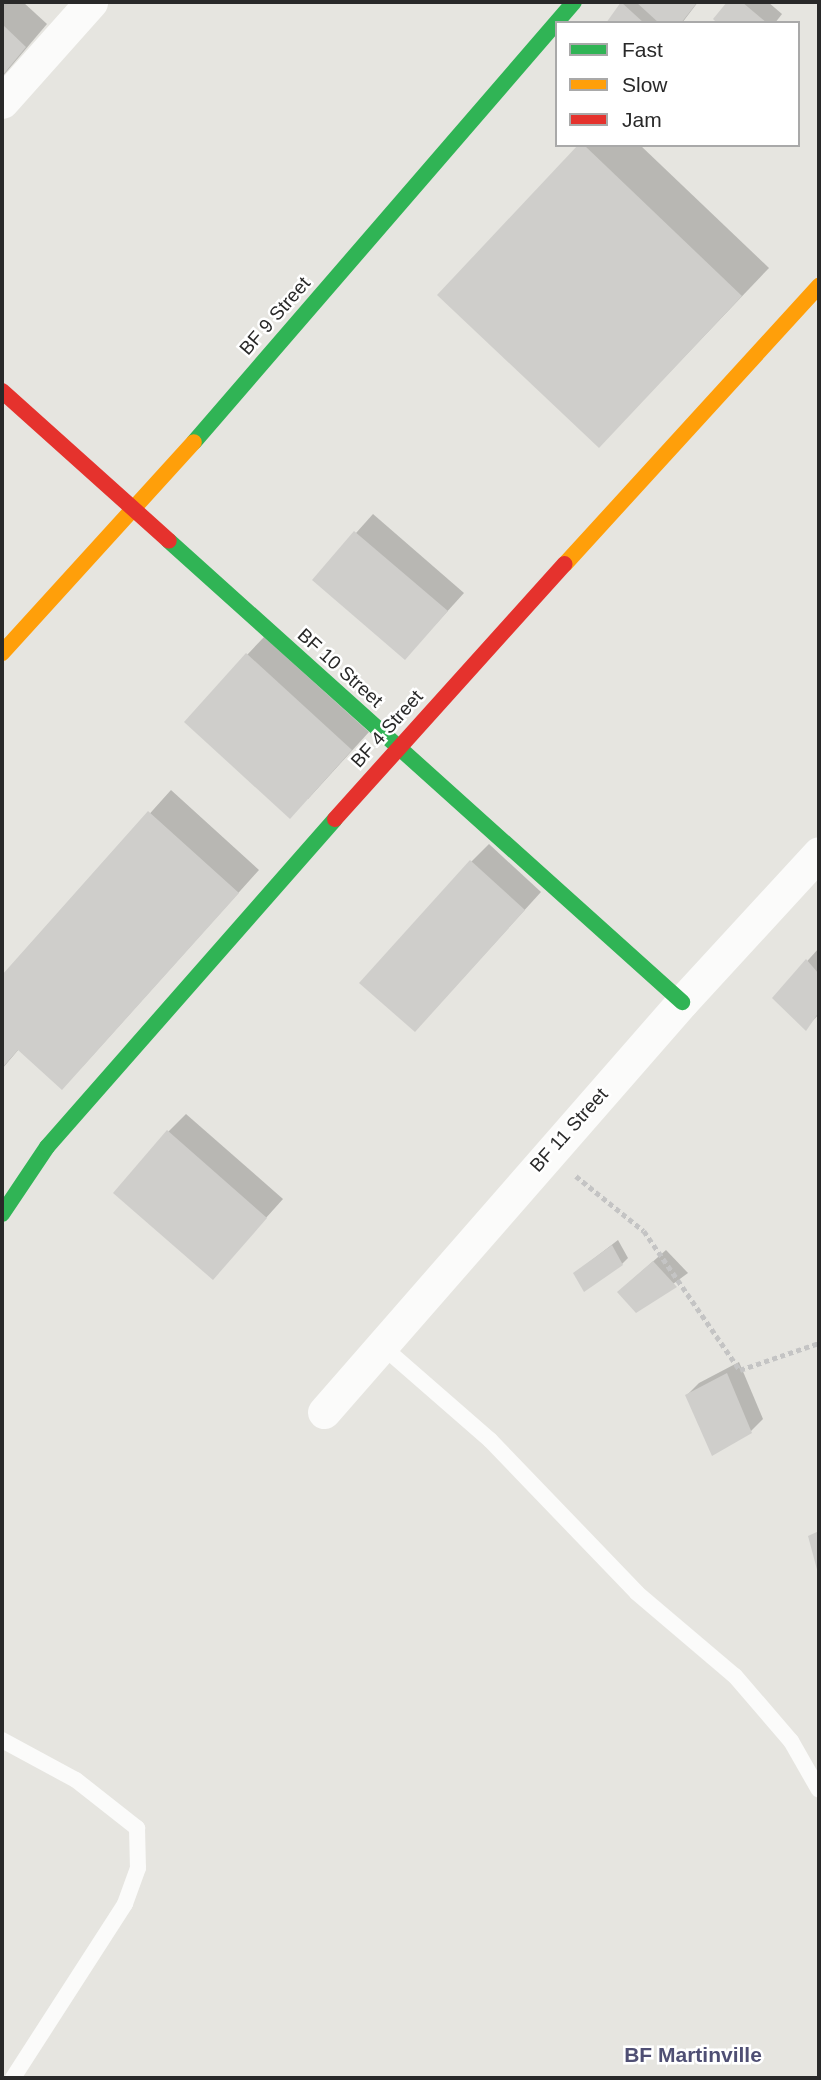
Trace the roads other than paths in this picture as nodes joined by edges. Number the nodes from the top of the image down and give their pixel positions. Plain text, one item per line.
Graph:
1 (91, 2) edge
2 (575, 2) edge
3 (559, 21) edge
4 (555, 25) edge
5 (2, 102) edge
6 (819, 286) edge
7 (2, 391) edge
8 (135, 510) junction
9 (2, 653) edge
10 (397, 748) junction
11 (819, 853) edge
12 (682, 1002) junction
13 (2, 1214) edge
14 (381, 1345) junction
15 (324, 1412) dead end
16 (2, 1740) edge
17 (819, 1790) edge
18 (13, 2078) edge

1 - 5 street
2 - 3 street, BF 9 Street
4 - 8 street, BF 9 Street
6 - 10 street, BF 4 Street
7 - 8 street, BF 10 Street
8 - 9 street, BF 9 Street
8 - 10 street, BF 10 Street
10 - 12 street, BF 10 Street
10 - 13 street, BF 4 Street
11 - 12 street, BF 11 Street
12 - 14 street, BF 11 Street
14 - 15 street, BF 11 Street
14 - 17 lane
16 - 18 lane

